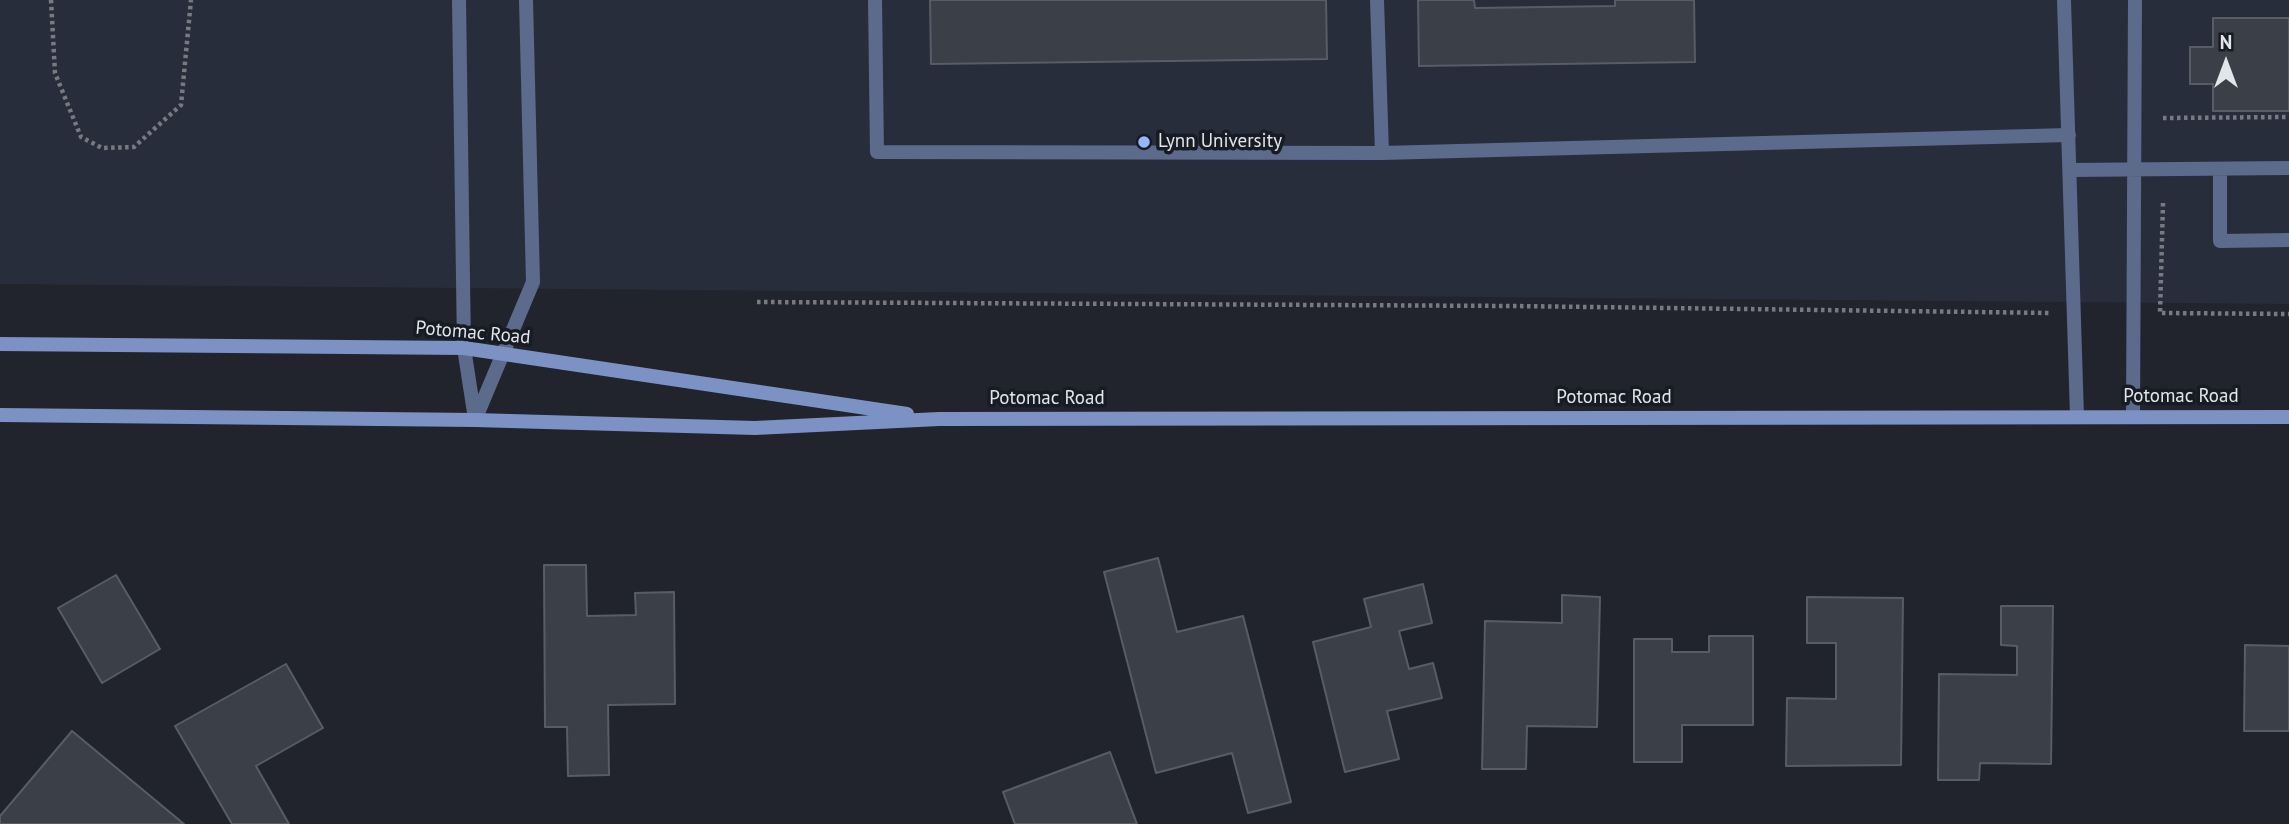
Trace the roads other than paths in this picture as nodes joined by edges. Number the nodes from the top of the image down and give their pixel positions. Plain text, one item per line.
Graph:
1 (459, 0) edge
2 (527, 0) edge
3 (875, 0) edge
4 (1377, 0) edge
5 (2064, 0) edge
6 (2134, 0) edge
7 (2069, 135) junction
8 (1382, 153) junction
9 (2289, 168) edge
10 (2132, 169) junction
11 (2220, 169) junction
12 (2070, 170) junction
13 (2289, 240) edge
14 (0, 344) edge
15 (464, 348) junction
16 (502, 353) junction
17 (0, 415) edge
18 (2077, 416) junction
19 (2133, 416) junction
20 (2289, 417) edge
21 (939, 419) junction
22 (475, 421) junction

1 - 15 lane
2 - 16 lane
3 - 8 lane
4 - 8 lane
5 - 7 lane
6 - 10 lane
7 - 8 lane
7 - 12 lane
9 - 11 lane
10 - 11 lane
10 - 12 lane
10 - 19 lane
11 - 13 lane
12 - 18 lane
14 - 15 street, Potomac Road
15 - 16 street, Potomac Road
15 - 22 lane
16 - 21 street, Potomac Road
16 - 22 lane
17 - 22 street, Potomac Road
18 - 19 street, Potomac Road
18 - 21 street, Potomac Road
19 - 20 street, Potomac Road
21 - 22 street, Potomac Road

